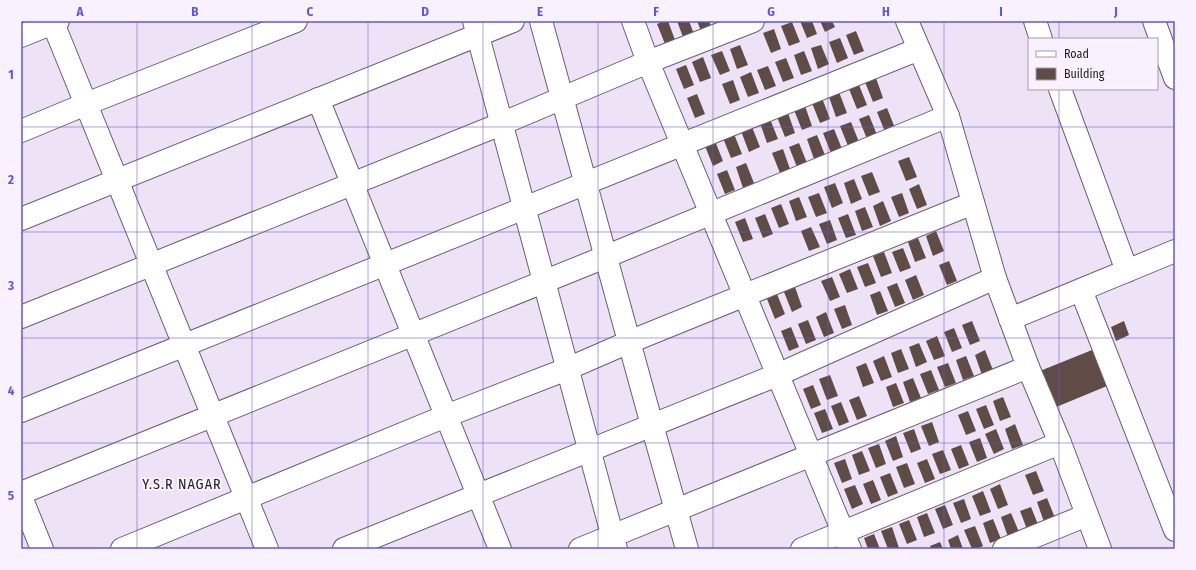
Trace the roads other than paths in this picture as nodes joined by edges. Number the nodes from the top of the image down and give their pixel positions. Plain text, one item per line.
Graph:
1 (296, 21) edge
2 (513, 21) edge
3 (540, 21) edge
4 (633, 21) edge
5 (753, 21) edge
6 (907, 21) edge
7 (1035, 21) edge
8 (1154, 21) edge
9 (55, 22) edge
10 (476, 28) edge
11 (21, 36) edge
12 (1041, 38) edge
13 (919, 49) junction
14 (648, 62) junction
15 (1175, 78) edge
16 (1060, 90) edge
17 (562, 98) junction
18 (318, 99) junction
19 (86, 104) junction
20 (948, 116) junction
21 (501, 124) junction
22 (21, 131) edge
23 (682, 144) junction
24 (117, 180) junction
25 (352, 184) junction
26 (585, 184) junction
27 (973, 204) junction
28 (524, 208) junction
29 (710, 214) junction
30 (21, 219) edge
31 (1175, 251) edge
32 (605, 257) junction
33 (385, 264) junction
34 (151, 265) junction
35 (1127, 271) junction
36 (994, 278) junction
37 (544, 282) junction
38 (1081, 290) junction
39 (744, 296) junction
40 (21, 318) edge
41 (1010, 319) junction
42 (413, 334) junction
43 (629, 342) junction
44 (184, 346) junction
45 (1028, 367) junction
46 (567, 369) junction
47 (777, 375) junction
48 (21, 411) edge
49 (212, 416) junction
50 (446, 416) junction
51 (652, 425) junction
52 (1060, 443) junction
53 (589, 450) junction
54 (810, 455) junction
55 (21, 493) edge
56 (478, 495) junction
57 (21, 497) edge
58 (246, 499) junction
59 (676, 510) junction
60 (1087, 515) junction
61 (1175, 530) edge
62 (847, 540) edge
63 (614, 542) edge
64 (42, 549) edge
65 (122, 549) edge
66 (267, 549) edge
67 (344, 549) edge
68 (500, 549) edge
69 (580, 549) edge
70 (687, 549) edge
71 (802, 549) edge
72 (1004, 549) edge
73 (1100, 549) edge

1 - 19 street
2 - 10 street
3 - 17 street
4 - 14 street
5 - 14 street
6 - 13 street
7 - 12 street
8 - 15 street
9 - 11 street
9 - 19 street
10 - 18 street
10 - 21 street
13 - 20 street
13 - 23 street
14 - 17 street
14 - 23 street
16 - 35 street
17 - 21 street
17 - 26 street
18 - 24 street
18 - 25 street
19 - 22 street
19 - 24 street
20 - 27 street
20 - 29 street
21 - 25 street
21 - 28 street
23 - 26 street
23 - 29 street
24 - 30 street
24 - 34 street
25 - 33 street
25 - 34 street
26 - 28 street
26 - 32 street
27 - 36 street
27 - 39 street
28 - 33 street
28 - 37 street
29 - 32 street
29 - 39 street
31 - 35 street
32 - 37 street
32 - 43 street
33 - 42 street
33 - 44 street
34 - 40 street
34 - 44 street
35 - 38 street
36 - 41 street
36 - 47 street
37 - 42 street
37 - 46 street
38 - 41 street
38 - 61 street
39 - 43 street
39 - 47 street
41 - 45 street
42 - 49 street
42 - 50 street
43 - 46 street
43 - 51 street
44 - 48 street
44 - 49 street
45 - 52 street
45 - 54 street
46 - 50 street
46 - 53 street
47 - 51 street
47 - 54 street
49 - 55 street
49 - 58 street
50 - 56 street
50 - 58 street
51 - 53 street
51 - 59 street
52 - 60 street
52 - 62 street
53 - 56 street
53 - 63 street
54 - 59 street
54 - 62 street
56 - 67 street
56 - 68 street
57 - 64 street
58 - 65 street
58 - 66 street
59 - 63 street
59 - 70 street
60 - 72 street
60 - 73 street
62 - 71 street
63 - 69 street

